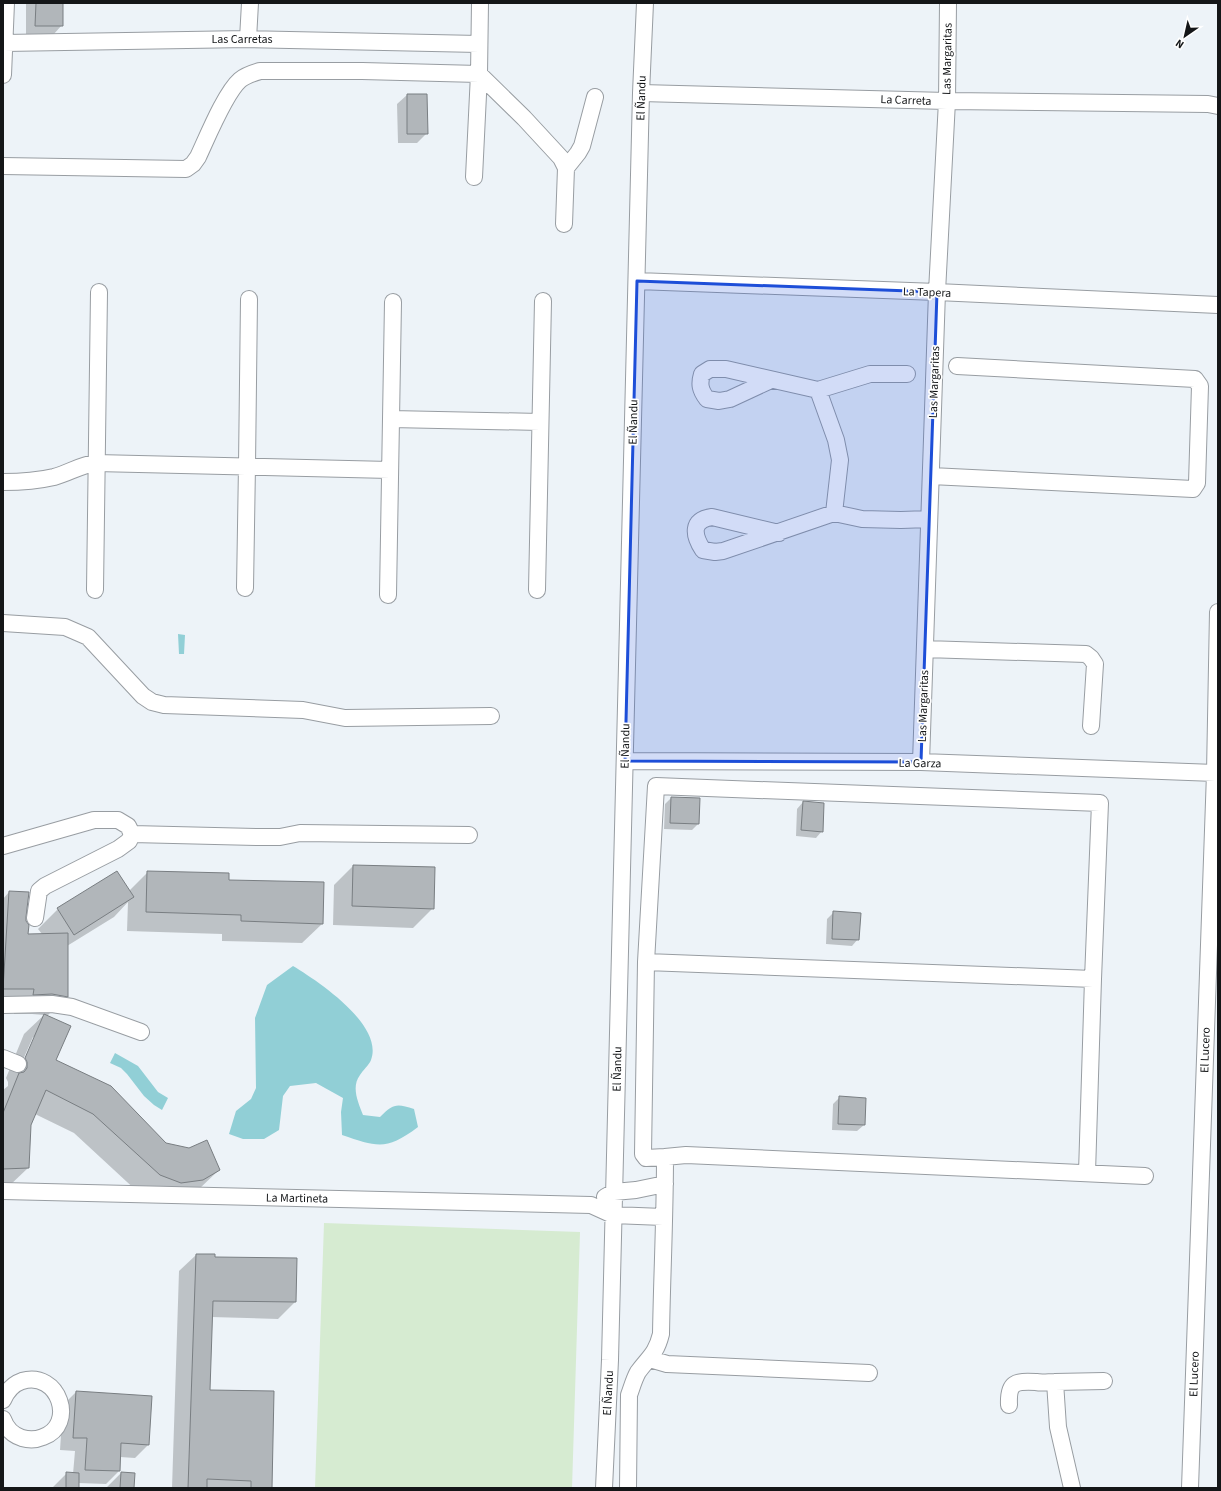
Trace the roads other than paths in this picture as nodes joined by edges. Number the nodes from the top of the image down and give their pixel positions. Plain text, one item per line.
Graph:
1 (6, 3) edge
2 (250, 3) edge
3 (480, 3) edge
4 (645, 3) edge
5 (948, 3) edge
6 (248, 39) junction
7 (4, 43) junction
8 (479, 59) junction
9 (3, 75) edge
10 (641, 93) junction
11 (595, 97) dead end
12 (946, 101) junction
13 (1218, 106) edge
14 (3, 166) edge
15 (566, 168) junction
16 (474, 177) dead end
17 (564, 224) dead end
18 (636, 281) junction
19 (99, 292) dead end
20 (937, 292) junction
21 (249, 299) dead end
22 (542, 301) dead end
23 (393, 302) dead end
24 (1218, 306) edge
25 (957, 366) dead end
26 (907, 374) dead end
27 (771, 380) dead end
28 (818, 390) junction
29 (391, 419) junction
30 (540, 422) junction
31 (96, 463) junction
32 (248, 465) junction
33 (390, 470) junction
34 (931, 476) junction
35 (3, 482) edge
36 (834, 513) junction
37 (929, 519) junction
38 (779, 532) dead end
39 (244, 588) dead end
40 (95, 590) dead end
41 (538, 590) dead end
42 (388, 595) dead end
43 (1218, 612) edge
44 (3, 623) edge
45 (925, 649) junction
46 (492, 716) dead end
47 (1091, 726) dead end
48 (625, 761) junction
49 (921, 762) junction
50 (1215, 773) junction
51 (132, 834) junction
52 (469, 835) dead end
53 (3, 846) edge
54 (35, 918) dead end
55 (646, 962) junction
56 (1093, 978) junction
57 (3, 1005) edge
58 (142, 1032) dead end
59 (3, 1058) edge
60 (18, 1064) dead end
61 (1211, 1081) edge
62 (666, 1157) junction
63 (1087, 1174) junction
64 (1145, 1176) dead end
65 (665, 1184) junction
66 (3, 1191) edge
67 (614, 1192) junction
68 (591, 1205) junction
69 (613, 1215) junction
70 (663, 1217) junction
71 (650, 1359) junction
72 (869, 1372) dead end
73 (1104, 1381) dead end
74 (1055, 1382) junction
75 (3, 1400) edge
76 (1009, 1405) dead end
77 (3, 1419) edge
78 (604, 1488) edge
79 (628, 1488) edge
80 (1072, 1488) edge
81 (1190, 1488) edge

1 - 7 street
2 - 6 street
3 - 8 street
4 - 10 street, El Ñandu
5 - 12 street, Las Margaritas
6 - 7 street, Las Carretas
6 - 8 street, Las Carretas
7 - 9 street
8 - 14 street
8 - 15 street
8 - 16 street
10 - 12 street, La Carreta
10 - 18 street, El Ñandu
11 - 15 street
12 - 13 street, La Carreta
12 - 20 street, Las Margaritas
15 - 17 street
18 - 20 street, La Tapera
18 - 48 street, El Ñandu
19 - 31 street
20 - 24 street, La Tapera
20 - 34 street, Las Margaritas
21 - 32 street
22 - 30 street
23 - 29 street
25 - 34 street
26 - 28 street
27 - 28 street
28 - 36 street
29 - 30 street
29 - 33 street
30 - 41 street
31 - 32 street
31 - 35 street
31 - 40 street
32 - 33 street
32 - 39 street
33 - 42 street
34 - 37 street, Las Margaritas
36 - 37 street
36 - 38 street
37 - 45 street, Las Margaritas
43 - 50 street, El Lucero
44 - 46 street
45 - 47 street
45 - 49 street, Las Margaritas
48 - 49 street, La Garza
48 - 67 street, El Ñandu
49 - 50 street, La Garza
50 - 61 street, El Lucero
51 - 52 street
51 - 53 street
51 - 54 street
55 - 56 street
55 - 56 street
55 - 62 street
56 - 63 street
57 - 58 street
59 - 60 street
61 - 81 street, El Lucero
62 - 63 street
62 - 65 street
63 - 64 street
65 - 67 street
65 - 70 street
66 - 68 street, La Martineta
67 - 68 street
67 - 69 street, El Ñandu
68 - 69 street
69 - 70 street
69 - 78 street, El Ñandu
70 - 71 street
71 - 72 street
71 - 79 street
73 - 74 street
74 - 76 street
74 - 80 street
75 - 77 street

